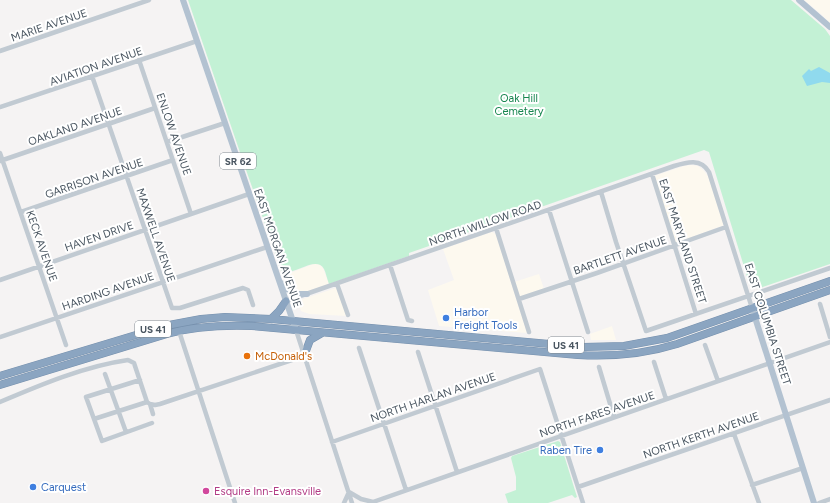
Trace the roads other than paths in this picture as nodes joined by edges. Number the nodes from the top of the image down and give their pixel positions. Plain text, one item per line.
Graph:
1 (148, 0) edge
2 (183, 0) edge
3 (799, 0) edge
4 (830, 27) edge
5 (197, 41) junction
6 (0, 51) edge
7 (139, 60) junction
8 (92, 76) junction
9 (0, 107) edge
10 (155, 108) junction
11 (225, 123) junction
12 (108, 124) junction
13 (167, 142) junction
14 (0, 152) edge
15 (1, 160) edge
16 (173, 160) junction
17 (691, 162) joint
18 (652, 174) junction
19 (126, 176) junction
20 (601, 192) junction
21 (250, 194) junction
22 (549, 210) junction
23 (20, 212) junction
24 (191, 214) junction
25 (726, 227) junction
26 (496, 228) junction
27 (144, 230) junction
28 (675, 245) junction
29 (268, 247) junction
30 (623, 264) junction
31 (390, 265) junction
32 (39, 267) junction
33 (830, 268) edge
34 (0, 280) edge
35 (830, 280) edge
36 (163, 282) junction
37 (280, 282) junction
38 (571, 282) junction
39 (337, 284) junction
40 (830, 290) edge
41 (307, 294) junction
42 (748, 296) junction
43 (519, 299) junction
44 (286, 301) junction
45 (820, 304) dead end
46 (253, 305) dead end
47 (752, 308) junction
48 (696, 314) junction
49 (348, 315) dead end
50 (754, 317) junction
51 (57, 318) junction
52 (271, 319) junction
53 (410, 320) dead end
54 (293, 321) junction
55 (296, 330) junction
56 (179, 331) junction
57 (529, 332) dead end
58 (588, 332) dead end
59 (322, 333) junction
60 (0, 337) edge
61 (830, 337) edge
62 (830, 342) edge
63 (705, 344) dead end
64 (66, 345) dead end
65 (359, 348) dead end
66 (418, 352) dead end
67 (304, 356) junction
68 (654, 362) dead end
69 (769, 363) junction
70 (599, 367) dead end
71 (49, 370) junction
72 (105, 374) dead end
73 (0, 376) edge
74 (140, 380) junction
75 (718, 381) junction
76 (0, 385) edge
77 (0, 388) edge
78 (111, 389) junction
79 (199, 391) junction
80 (666, 399) junction
81 (830, 400) edge
82 (0, 402) edge
83 (148, 403) junction
84 (436, 406) junction
85 (118, 411) junction
86 (153, 414) dead end
87 (786, 415) junction
88 (614, 417) junction
89 (94, 419) junction
90 (152, 423) dead end
91 (384, 424) junction
92 (126, 432) junction
93 (734, 434) junction
94 (562, 436) junction
95 (332, 442) junction
96 (803, 468) junction
97 (457, 472) junction
98 (752, 485) junction
99 (578, 488) junction
100 (406, 490) junction
101 (349, 492) junction
102 (830, 499) edge
103 (235, 503) edge
104 (344, 503) edge
105 (352, 503) edge
106 (372, 503) edge
107 (583, 503) edge
108 (759, 503) edge
109 (814, 503) edge
110 (819, 503) edge

1 - 6 street, MARIE AVENUE
2 - 5 main road, EAST MORGAN AVENUE / SR 62
3 - 4 main road
5 - 7 street, AVIATION AVENUE
5 - 11 main road, EAST MORGAN AVENUE / SR 62
7 - 8 street, AVIATION AVENUE
7 - 10 street, ENLOW AVENUE
8 - 9 street, AVIATION AVENUE
8 - 12 street, MAXWELL AVENUE
10 - 12 street, OAKLAND AVENUE
10 - 13 street, ENLOW AVENUE
11 - 13 street
11 - 21 main road, EAST MORGAN AVENUE / SR 62
12 - 15 street, OAKLAND AVENUE
12 - 19 street, MAXWELL AVENUE
13 - 16 street, ENLOW AVENUE
14 - 15 street, KECK AVENUE
15 - 23 street, KECK AVENUE
16 - 19 street, GARRISON AVENUE
16 - 24 street, ENLOW AVENUE
17 - 18 street, NORTH WILLOW ROAD
17 - 25 street, EAST COLUMBIA STREET
18 - 20 street, NORTH WILLOW ROAD
18 - 28 street, EAST MARYLAND STREET
19 - 23 street, GARRISON AVENUE
19 - 27 street, MAXWELL AVENUE
20 - 22 street, NORTH WILLOW ROAD
20 - 30 street
21 - 24 street, HAVEN DRIVE
21 - 29 main road, EAST MORGAN AVENUE / SR 62
22 - 26 street, NORTH WILLOW ROAD
22 - 38 street
23 - 32 street, KECK AVENUE
24 - 27 street, HAVEN DRIVE
25 - 28 street, BARTLETT AVENUE
25 - 42 street, EAST COLUMBIA STREET
26 - 31 street, NORTH WILLOW ROAD
26 - 43 street
27 - 32 street, HAVEN DRIVE
27 - 36 street, MAXWELL AVENUE
28 - 30 street, BARTLETT AVENUE
28 - 48 street, EAST MARYLAND STREET
29 - 36 street, HARDING AVENUE
29 - 37 main road, EAST MORGAN AVENUE / SR 62
30 - 38 street, BARTLETT AVENUE
30 - 48 street
31 - 39 street, NORTH WILLOW ROAD
31 - 53 street
32 - 34 street, HAVEN DRIVE
32 - 51 street, KECK AVENUE
33 - 42 street
35 - 47 highway, US 41
36 - 46 street, MAXWELL AVENUE
36 - 51 street, HARDING AVENUE
37 - 41 main road
37 - 44 main road, EAST MORGAN AVENUE / SR 62
38 - 43 street, BARTLETT AVENUE
38 - 58 street
39 - 41 street, NORTH WILLOW ROAD
39 - 49 street
40 - 50 highway, US 41
41 - 44 street, NORTH WILLOW ROAD
42 - 47 street, EAST COLUMBIA STREET
42 - 48 street
43 - 57 street
44 - 52 highway
44 - 54 main road, EAST MORGAN AVENUE / SR 62
45 - 61 street
47 - 50 main road, EAST COLUMBIA STREET
47 - 54 highway, US 41
50 - 59 highway, US 41
50 - 69 main road, EAST COLUMBIA STREET
51 - 60 street, HARDING AVENUE
51 - 64 street, KECK AVENUE
52 - 54 highway, US 41
52 - 73 highway, US 41
54 - 55 main road, EAST MORGAN AVENUE / SR 62
55 - 56 highway, US 41
55 - 59 highway, US 41
55 - 67 street, EAST MORGAN AVENUE
56 - 71 highway, US 41
56 - 79 street
59 - 67 highway
62 - 69 street, NORTH FARES AVENUE
63 - 75 street
65 - 91 street
66 - 84 street
67 - 79 street
67 - 95 street, EAST MORGAN AVENUE
68 - 80 street
69 - 75 street, NORTH FARES AVENUE
69 - 87 main road, EAST COLUMBIA STREET
70 - 88 street
71 - 76 highway, US 41
71 - 77 highway
72 - 78 street
74 - 78 street
74 - 82 street
74 - 83 street
75 - 80 street, NORTH FARES AVENUE
78 - 85 street
78 - 89 street
79 - 83 street
79 - 103 street
80 - 88 street, NORTH FARES AVENUE
81 - 87 street, NORTH KERTH AVENUE
83 - 85 street
83 - 86 street
84 - 91 street, NORTH HARLAN AVENUE
84 - 94 street, NORTH HARLAN AVENUE
84 - 97 street
85 - 89 street
85 - 92 street
87 - 93 street, NORTH KERTH AVENUE
87 - 96 main road, EAST COLUMBIA STREET
88 - 94 street, NORTH FARES AVENUE
89 - 92 street
90 - 92 street
91 - 95 street, NORTH HARLAN AVENUE
91 - 100 street
93 - 98 street
93 - 99 street, NORTH KERTH AVENUE
94 - 97 street, NORTH FARES AVENUE
94 - 99 street
95 - 101 street, EAST MORGAN AVENUE
96 - 98 street
96 - 109 main road, EAST COLUMBIA STREET
97 - 100 street, NORTH FARES AVENUE
98 - 108 street
99 - 107 street
100 - 106 street, NORTH FARES AVENUE
101 - 104 street
101 - 105 street, EAST MORGAN AVENUE
101 - 106 street
102 - 110 street

